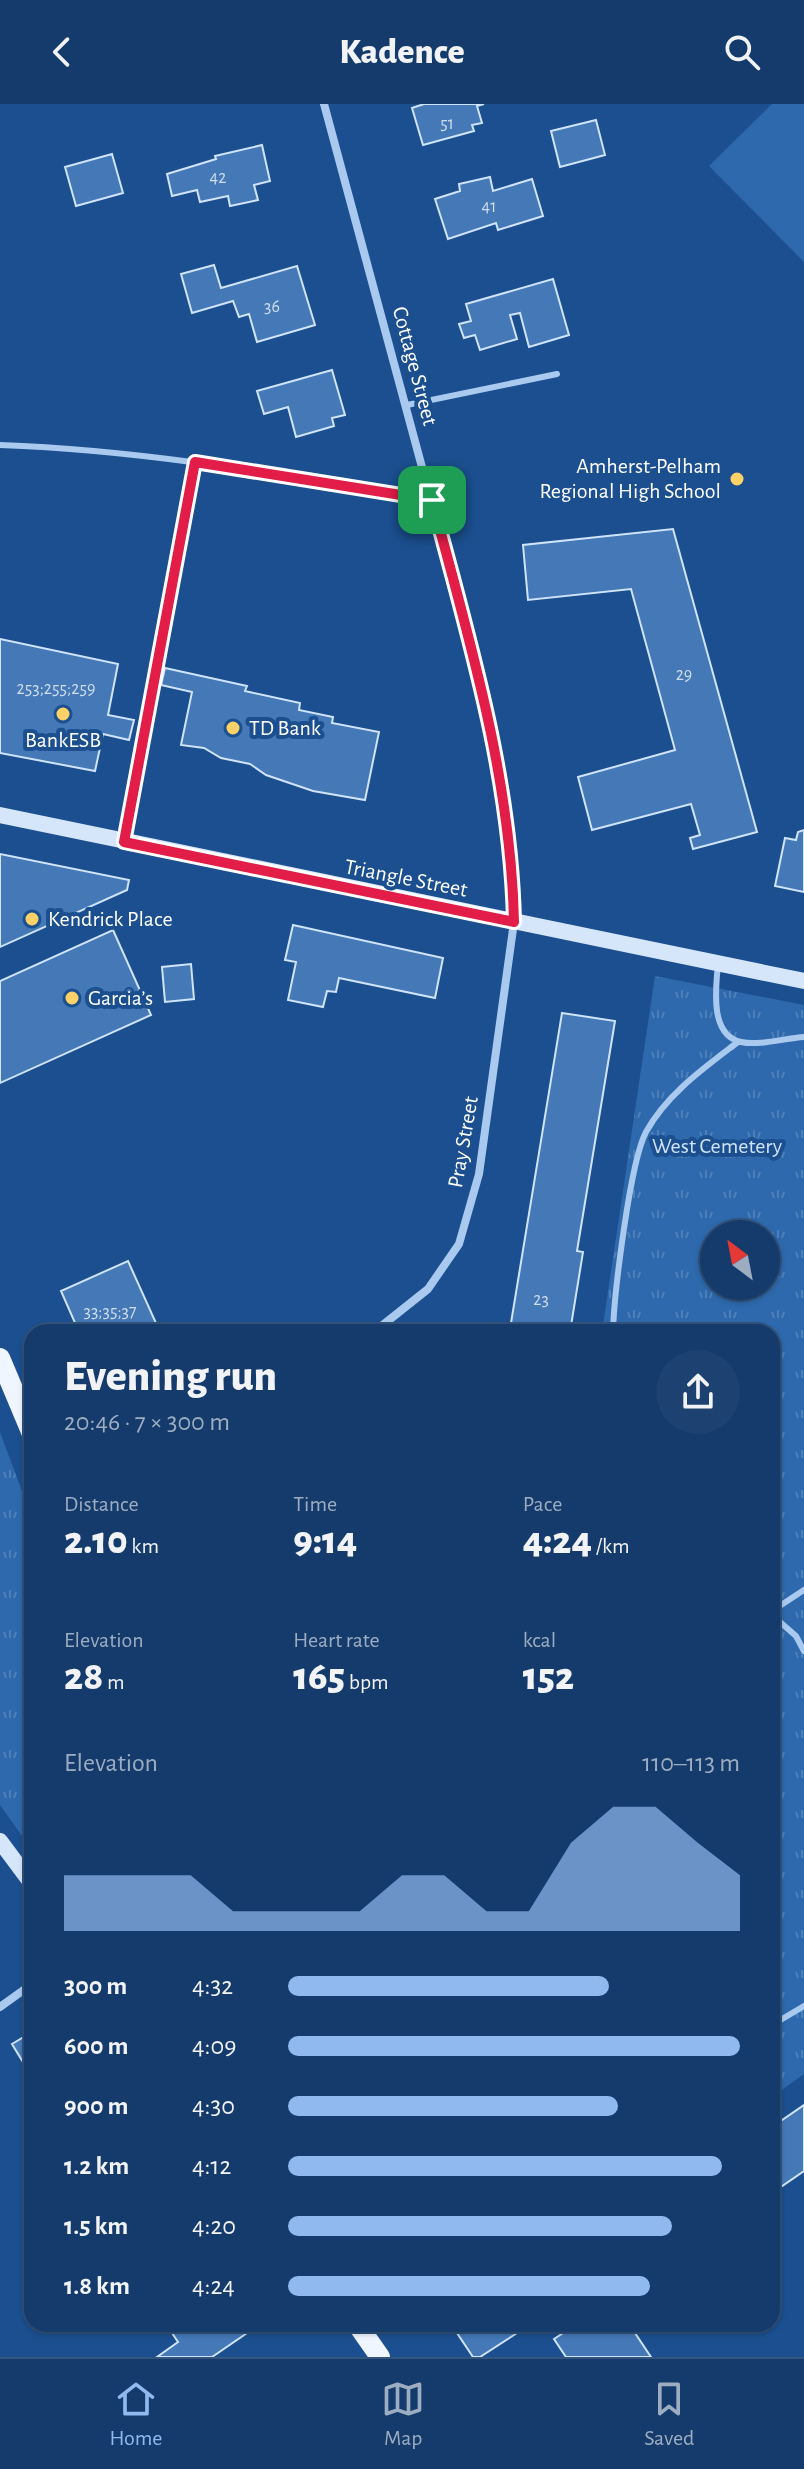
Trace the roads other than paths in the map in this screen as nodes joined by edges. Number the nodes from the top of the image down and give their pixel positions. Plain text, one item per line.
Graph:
1 (324, 104) edge
2 (557, 374) dead end
3 (407, 405) junction
4 (0, 445) edge
5 (195, 462) junction
6 (432, 500) junction
7 (0, 815) edge
8 (124, 842) junction
9 (514, 922) junction
10 (718, 964) junction
11 (804, 981) edge
12 (804, 1037) edge
13 (738, 1042) junction
14 (384, 1324) edge
15 (614, 1324) edge
16 (0, 1358) edge
17 (24, 1415) edge
18 (804, 1590) edge
19 (780, 1607) edge
20 (780, 1621) edge
21 (804, 1651) edge
22 (0, 1841) edge
23 (24, 1873) edge
24 (24, 1990) edge
25 (804, 2006) edge
26 (0, 2007) edge
27 (780, 2020) edge
28 (363, 2332) edge
29 (380, 2357) edge

1 - 3 street, Cottage Street
2 - 3 lane
3 - 6 street, Cottage Street
4 - 5 lane
5 - 6 lane
5 - 8 lane
6 - 9 street, Cottage Street
7 - 8 main road, Triangle Street
8 - 9 main road, Triangle Street
9 - 10 main road, Triangle Street
9 - 14 street, Pray Street
10 - 11 main road, Triangle Street
10 - 13 lane
12 - 13 lane
13 - 15 lane
16 - 17 main road
18 - 19 lane
20 - 21 lane
22 - 23 main road
24 - 26 street
25 - 27 lane
28 - 29 main road

